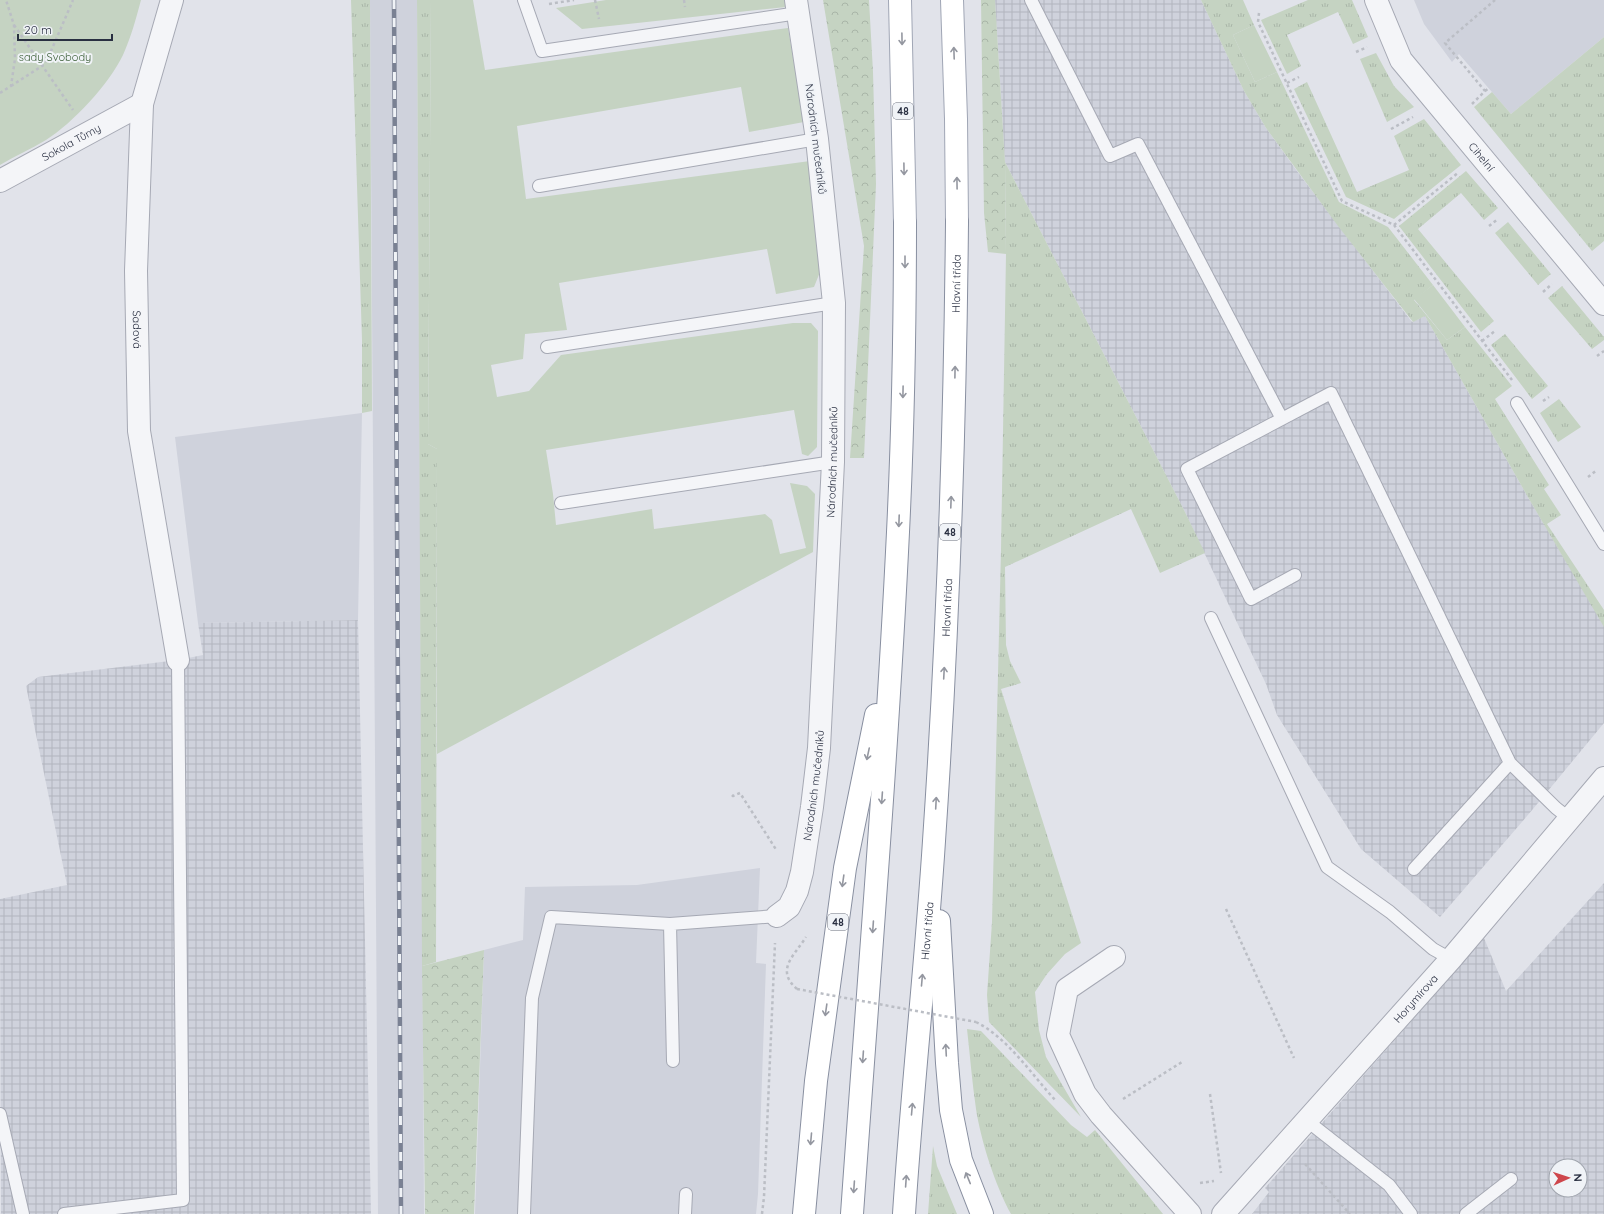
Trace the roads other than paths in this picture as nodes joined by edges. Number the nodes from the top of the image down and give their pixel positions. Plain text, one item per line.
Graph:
1 (172, 0) edge
2 (524, 0) edge
3 (900, 0) edge
4 (952, 0) edge
5 (1031, 0) edge
6 (1376, 0) edge
7 (797, 6) edge
8 (142, 104) junction
9 (817, 139) junction
10 (0, 181) edge
11 (539, 186) dead end
12 (834, 303) junction
13 (1604, 304) edge
14 (547, 347) dead end
15 (1517, 403) road end
16 (1282, 419) junction
17 (833, 462) junction
18 (561, 503) dead end
19 (1604, 544) edge
20 (1295, 576) dead end
21 (1210, 618) dead end
22 (893, 633) junction
23 (178, 660) joint
24 (1510, 763) junction
25 (1604, 778) edge
26 (1570, 819) junction
27 (934, 842) junction
28 (1414, 868) dead end
29 (777, 916) joint
30 (670, 924) junction
31 (1114, 957) dead end
32 (1451, 959) junction
33 (673, 1061) dead end
34 (0, 1114) edge
35 (1306, 1120) junction
36 (1511, 1179) dead end
37 (686, 1194) dead end
38 (23, 1214) edge
39 (64, 1214) edge
40 (524, 1214) edge
41 (685, 1214) edge
42 (804, 1214) edge
43 (852, 1214) edge
44 (904, 1214) edge
45 (982, 1214) edge
46 (1190, 1214) edge
47 (1223, 1214) edge
48 (1411, 1214) edge
49 (1466, 1214) edge

1 - 8 street, Sadová
2 - 7 lane
3 -> 22 main road, 48
27 -> 4 main road, Hlavní třída / 48
5 - 16 lane
6 - 13 street, Cihelní
7 - 9 street, Národních mučedníků
8 - 10 street, Sokola Tůmy
8 - 23 street, Sadová
9 - 11 lane
9 - 12 street, Národních mučedníků
12 - 14 lane
12 - 17 street, Národních mučedníků
15 - 19 lane
16 - 20 lane
16 - 24 lane
17 - 18 lane
17 - 29 street, Národních mučedníků
21 - 32 lane
22 -> 42 main road, 48
22 -> 43 main road, 48
23 - 39 lane
24 - 26 lane
24 - 28 lane
25 - 26 street, Horymírova
26 - 32 street, Horymírova
44 -> 27 main road, Hlavní třída / 48
45 -> 27 main road, 48
29 - 30 lane
30 - 33 lane
30 - 40 lane
31 - 46 street
32 - 35 street, Horymírova
34 - 38 lane
35 - 47 street, Horymírova
35 - 48 lane
36 - 49 lane
37 - 41 lane

